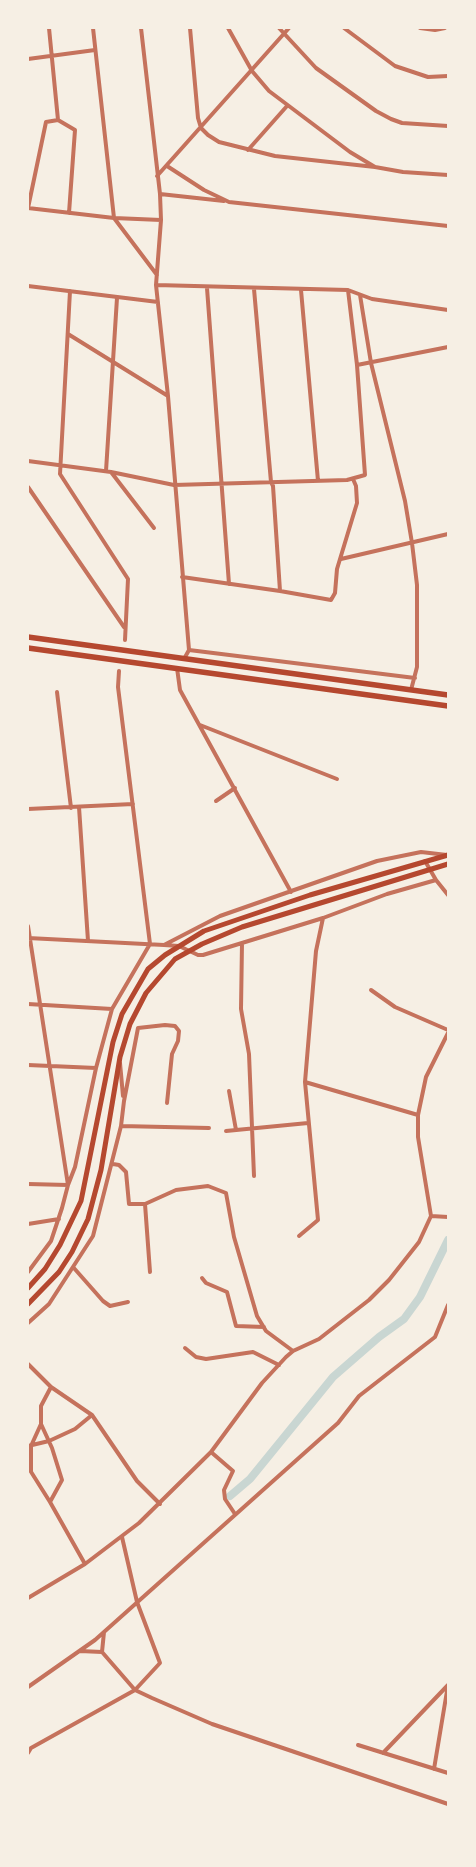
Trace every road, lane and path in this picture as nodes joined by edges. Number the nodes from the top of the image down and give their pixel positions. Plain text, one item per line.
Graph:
1 (49, 28) edge
2 (93, 28) edge
3 (140, 28) edge
4 (190, 28) edge
5 (228, 28) edge
6 (279, 28) edge
7 (289, 28) edge
8 (344, 28) edge
9 (420, 28) edge
10 (445, 28) edge
11 (284, 34) junction
12 (95, 50) junction
13 (52, 56) junction
14 (28, 59) edge
15 (252, 71) junction
16 (448, 76) edge
17 (287, 106) junction
18 (58, 120) junction
19 (448, 126) edge
20 (201, 128) junction
21 (248, 150) junction
22 (167, 166) junction
23 (376, 167) junction
24 (448, 175) edge
25 (157, 176) junction
26 (160, 194) junction
27 (229, 202) junction
28 (28, 208) edge
29 (69, 213) junction
30 (114, 218) junction
31 (161, 220) junction
32 (448, 226) edge
33 (157, 275) junction
34 (156, 284) junction
35 (28, 286) edge
36 (207, 288) junction
37 (254, 289) junction
38 (301, 290) junction
39 (348, 290) junction
40 (70, 291) junction
41 (360, 295) junction
42 (117, 298) junction
43 (158, 302) junction
44 (448, 310) edge
45 (68, 334) junction
46 (448, 347) edge
47 (112, 361) junction
48 (371, 363) junction
49 (358, 365) junction
50 (168, 396) junction
51 (28, 461) edge
52 (61, 465) junction
53 (109, 472) junction
54 (353, 479) junction
55 (318, 481) junction
56 (221, 482) junction
57 (271, 482) junction
58 (174, 485) junction
59 (28, 487) edge
60 (154, 528) dead end
61 (448, 534) edge
62 (412, 543) junction
63 (342, 560) junction
64 (182, 578) junction
65 (229, 584) junction
66 (280, 590) junction
67 (124, 627) junction
68 (30, 636) edge
69 (125, 640) dead end
70 (28, 648) edge
71 (189, 650) junction
72 (184, 659) junction
73 (177, 668) junction
74 (119, 671) dead end
75 (415, 678) junction
76 (411, 690) junction
77 (57, 692) dead end
78 (448, 695) edge
79 (448, 706) edge
80 (200, 725) junction
81 (337, 779) dead end
82 (235, 788) junction
83 (216, 801) dead end
84 (133, 804) junction
85 (79, 807) junction
86 (71, 808) junction
87 (28, 810) edge
88 (448, 855) edge
89 (426, 860) junction
90 (448, 864) edge
91 (429, 870) junction
92 (436, 880) junction
93 (291, 892) junction
94 (448, 895) edge
95 (324, 918) junction
96 (28, 926) edge
97 (28, 938) edge
98 (88, 941) junction
99 (242, 943) junction
100 (150, 944) junction
101 (164, 945) junction
102 (179, 946) junction
103 (190, 951) junction
104 (371, 990) dead end
105 (28, 1004) edge
106 (41, 1005) junction
107 (112, 1009) junction
108 (448, 1031) edge
109 (120, 1058) junction
110 (28, 1065) edge
111 (50, 1066) junction
112 (96, 1068) junction
113 (305, 1082) junction
114 (229, 1091) dead end
115 (124, 1101) junction
116 (167, 1103) dead end
117 (418, 1115) junction
118 (308, 1123) junction
119 (121, 1126) junction
120 (209, 1128) dead end
121 (254, 1128) junction
122 (236, 1130) junction
123 (226, 1131) dead end
124 (113, 1164) junction
125 (254, 1176) dead end
126 (28, 1184) edge
127 (68, 1185) junction
128 (145, 1204) junction
129 (431, 1216) junction
130 (448, 1217) edge
131 (59, 1219) junction
132 (28, 1224) edge
133 (299, 1236) dead end
134 (73, 1267) junction
135 (28, 1272) edge
136 (150, 1272) dead end
137 (202, 1278) dead end
138 (28, 1288) edge
139 (128, 1302) dead end
140 (28, 1304) edge
141 (448, 1304) edge
142 (28, 1323) edge
143 (264, 1327) junction
144 (185, 1348) dead end
145 (293, 1351) junction
146 (28, 1364) edge
147 (279, 1365) junction
148 (51, 1386) junction
149 (92, 1415) junction
150 (41, 1424) junction
151 (49, 1441) junction
152 (29, 1446) edge
153 (211, 1452) junction
154 (28, 1467) edge
155 (31, 1471) junction
156 (50, 1502) junction
157 (160, 1504) junction
158 (235, 1514) junction
159 (122, 1536) junction
160 (85, 1564) junction
161 (28, 1598) edge
162 (137, 1602) junction
163 (104, 1632) junction
164 (80, 1651) junction
165 (102, 1652) junction
166 (448, 1685) edge
167 (28, 1687) edge
168 (135, 1690) junction
169 (358, 1745) dead end
170 (28, 1753) edge
171 (383, 1753) junction
172 (434, 1769) junction
173 (448, 1774) edge
174 (448, 1804) edge

1 - 13 street
2 - 12 street
3 - 25 street
4 - 20 street
5 - 15 street
6 - 11 street
7 - 11 street
8 - 16 street
9 - 10 street
11 - 15 street
11 - 19 street
12 - 13 street
12 - 30 street
13 - 14 street
13 - 18 street
15 - 17 street
15 - 20 street
17 - 21 street
17 - 23 street
18 - 28 street
18 - 29 street
20 - 21 street
20 - 22 street
21 - 23 street
22 - 25 street
22 - 27 street
23 - 24 street
25 - 26 street
26 - 27 street
26 - 31 street
27 - 32 street
28 - 29 street
29 - 30 street
30 - 31 street
30 - 33 street
31 - 33 street
33 - 34 street
34 - 36 street
34 - 43 street
35 - 40 street
36 - 37 street
36 - 56 street
37 - 38 street
37 - 57 street
38 - 39 street
38 - 55 street
39 - 41 street
39 - 49 street
40 - 42 street
40 - 45 street
41 - 44 street
41 - 48 street
42 - 43 street
42 - 47 street
43 - 50 street
45 - 47 street
45 - 52 street
46 - 48 street
47 - 50 street
47 - 53 street
48 - 49 street
48 - 62 street
49 - 54 street
50 - 58 street
51 - 52 street
52 - 53 street
52 - 67 street
53 - 58 street
53 - 60 street
54 - 55 street
54 - 63 street
55 - 57 street
56 - 57 street
56 - 58 street
56 - 65 street
57 - 66 street
58 - 64 street
59 - 67 street
61 - 62 street
62 - 63 street
62 - 75 street
63 - 66 street
64 - 65 street
64 - 71 street
65 - 66 street
67 - 69 street
68 - 72 main road
70 - 73 main road
71 - 72 street
71 - 75 street
72 - 76 main road
73 - 79 main road
73 - 80 street
74 - 84 street
75 - 76 street
76 - 78 main road
77 - 86 street
80 - 81 street
80 - 82 street
82 - 83 street
82 - 93 street
84 - 85 street
84 - 100 street
85 - 86 street
85 - 98 street
86 - 87 street
88 - 89 main road
88 - 93 street
89 - 91 street
89 - 102 main road
90 - 91 main road
91 - 92 street
91 - 103 main road
92 - 94 street
92 - 95 street
93 - 101 street
95 - 99 street
95 - 113 street
96 - 97 street
97 - 98 street
97 - 106 street
98 - 100 street
99 - 103 street
99 - 121 street
100 - 101 street
100 - 107 street
101 - 102 street
102 - 103 street
102 - 138 main road
103 - 109 main road
104 - 108 street
105 - 106 street
106 - 107 street
106 - 111 street
107 - 112 street
108 - 117 street
109 - 115 street
109 - 140 main road
110 - 111 street
111 - 112 street
111 - 127 street
112 - 127 street
113 - 117 street
113 - 118 street
114 - 122 street
115 - 116 street
115 - 119 street
117 - 129 street
118 - 121 street
118 - 133 street
119 - 120 street
119 - 124 street
121 - 122 street
121 - 125 street
122 - 123 street
124 - 128 street
124 - 134 street
126 - 127 street
127 - 131 street
128 - 136 street
128 - 143 street
129 - 130 street
129 - 145 street
131 - 132 street
131 - 135 street
134 - 139 street
134 - 142 street
137 - 143 street
141 - 158 street
143 - 145 street
144 - 147 street
145 - 147 street
146 - 148 street
147 - 153 street
148 - 149 street
148 - 150 street
149 - 151 street
149 - 157 street
150 - 151 street
150 - 152 street
151 - 152 street
151 - 156 street
152 - 155 street
153 - 157 street
153 - 158 street
154 - 155 street
155 - 156 street
156 - 160 street
157 - 159 street
158 - 162 street
159 - 160 street
159 - 162 street
160 - 161 street
162 - 163 street
162 - 168 street
163 - 164 street
163 - 165 street
164 - 165 street
164 - 167 street
165 - 168 street
166 - 171 street
166 - 172 street
168 - 170 street
168 - 174 street
169 - 171 street
171 - 172 street
172 - 173 street

